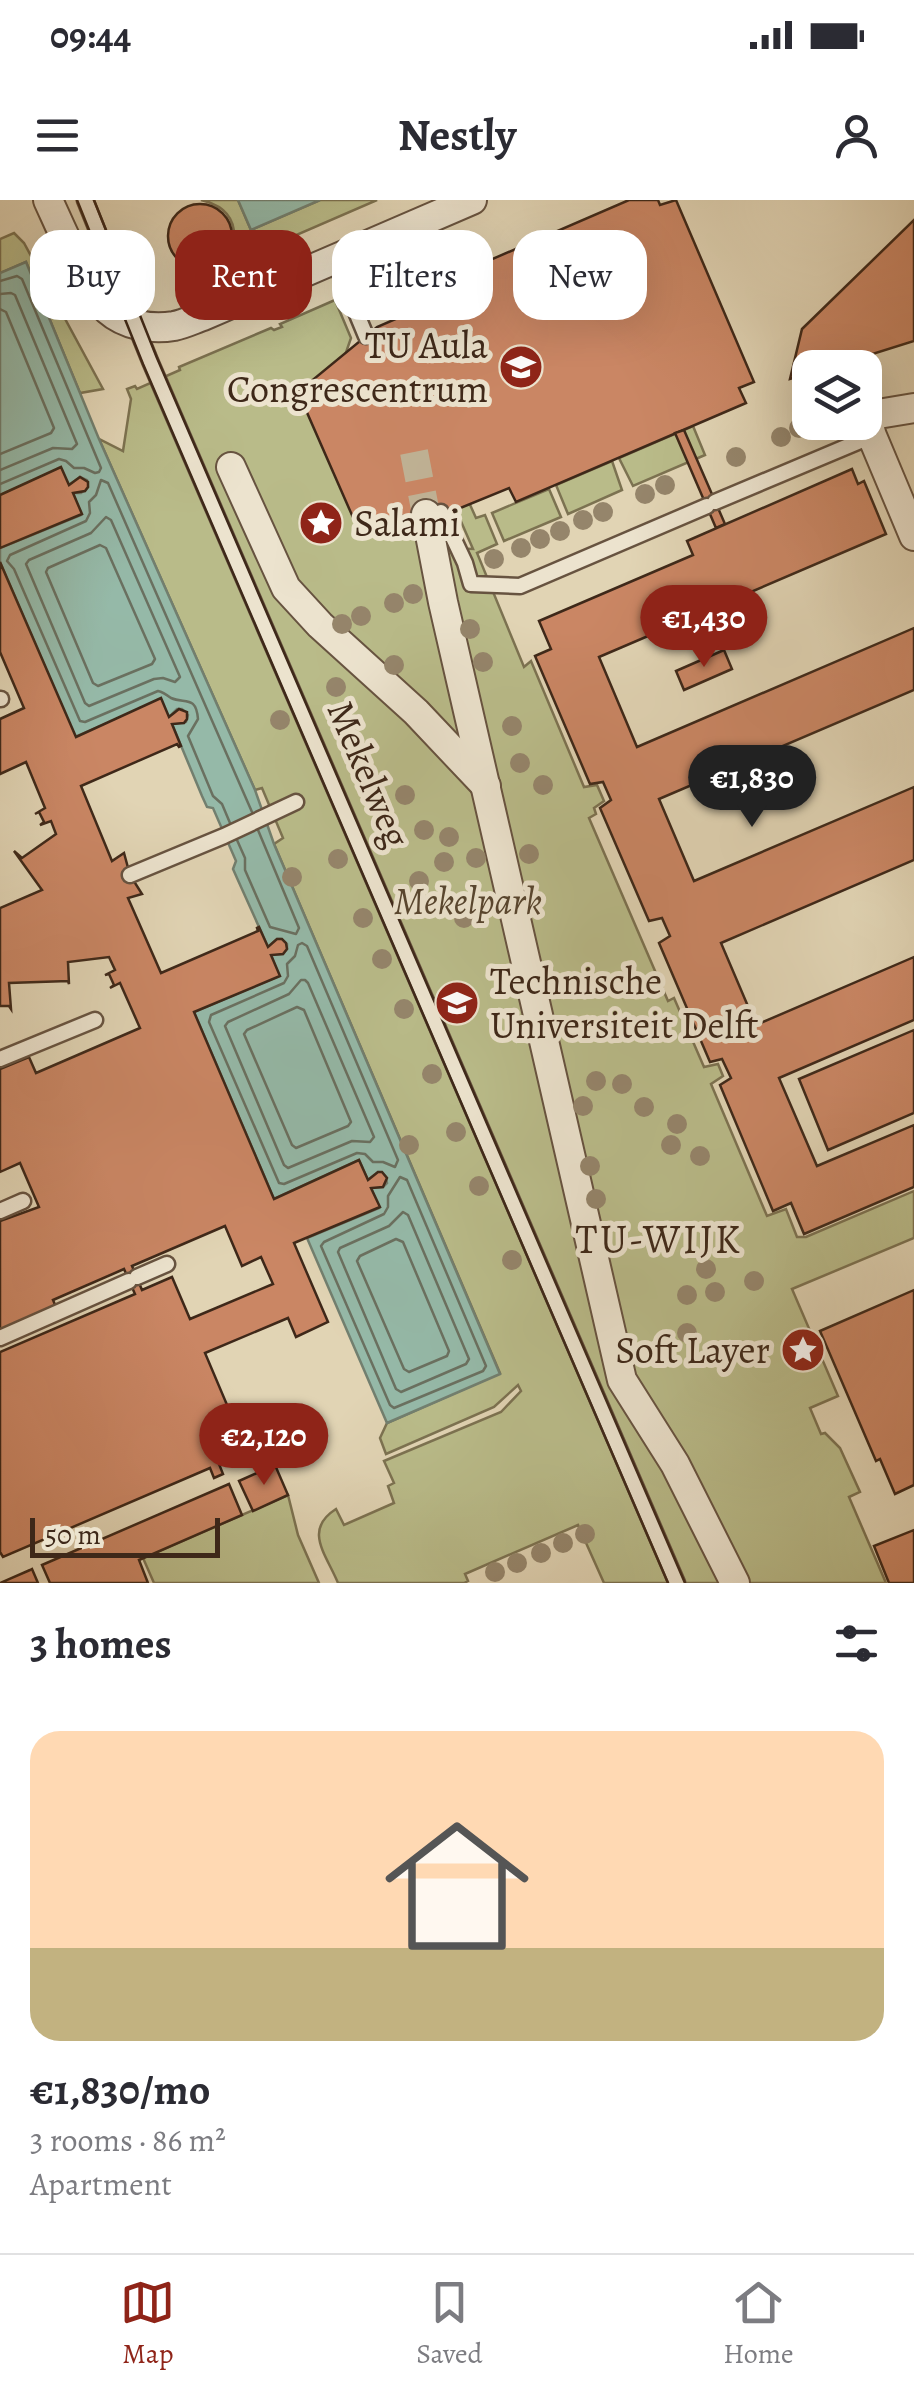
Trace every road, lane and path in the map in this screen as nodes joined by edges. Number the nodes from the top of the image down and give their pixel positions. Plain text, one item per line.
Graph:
1 (48, 200) edge
2 (85, 200) edge
3 (472, 200) edge
4 (403, 230) edge
5 (332, 261) edge
6 (359, 320) edge
7 (137, 324) junction
8 (366, 336) dead end
9 (914, 408) edge
10 (882, 413) edge
11 (863, 440) edge
12 (874, 440) edge
13 (231, 467) dead end
14 (433, 513) joint
15 (914, 536) edge
16 (487, 787) junction
17 (296, 802) dead end
18 (130, 875) dead end
19 (96, 1020) dead end
20 (0, 1059) edge
21 (23, 1201) dead end
22 (0, 1211) edge
23 (166, 1264) dead end
24 (0, 1338) edge
25 (677, 1583) edge
26 (735, 1583) edge

1 - 7 street
2 - 7 lane, Mekelweg
3 - 4 street
5 - 7 street
6 - 8 lane
7 - 25 lane, Mekelweg
9 - 10 street
11 - 14 lane
12 - 15 street
13 - 16 street
14 - 16 street
16 - 26 street
17 - 18 lane
19 - 20 lane
21 - 22 lane
23 - 24 lane

